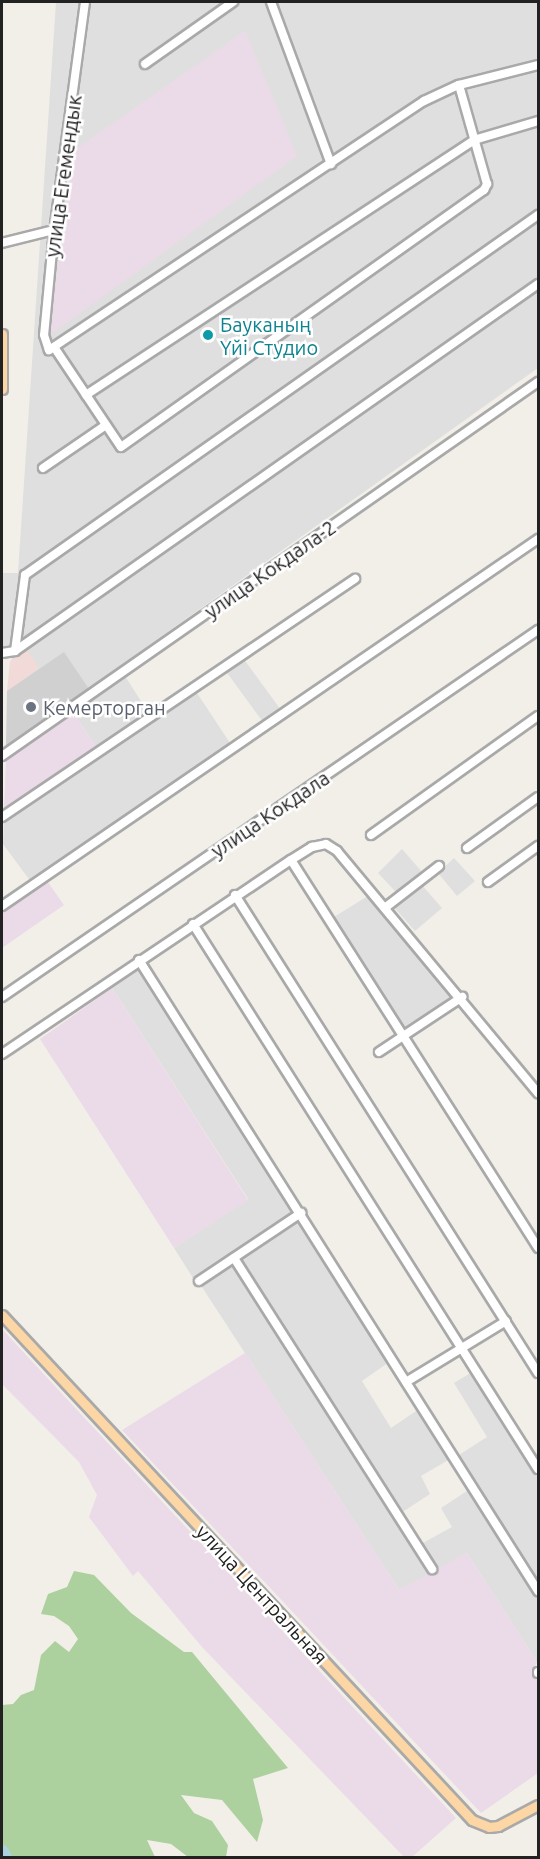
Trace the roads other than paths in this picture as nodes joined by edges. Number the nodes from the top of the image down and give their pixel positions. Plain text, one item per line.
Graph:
1 (85, 2) edge
2 (233, 2) edge
3 (271, 2) edge
4 (145, 64) dead end
5 (538, 65) edge
6 (459, 86) junction
7 (538, 121) edge
8 (474, 140) junction
9 (331, 164) junction
10 (538, 215) edge
11 (54, 230) junction
12 (2, 243) edge
13 (538, 284) edge
14 (2, 334) edge
15 (51, 349) junction
16 (538, 382) edge
17 (2, 388) edge
18 (86, 395) junction
19 (106, 425) junction
20 (43, 468) dead end
21 (538, 539) edge
22 (355, 579) dead end
23 (538, 630) edge
24 (15, 651) junction
25 (2, 653) edge
26 (538, 716) edge
27 (2, 756) edge
28 (538, 797) edge
29 (2, 817) edge
30 (371, 835) dead end
31 (538, 846) edge
32 (467, 848) dead end
33 (291, 860) junction
34 (439, 866) dead end
35 (488, 882) dead end
36 (235, 895) junction
37 (2, 906) edge
38 (386, 907) junction
39 (193, 924) junction
40 (140, 960) junction
41 (2, 997) edge
42 (462, 997) junction
43 (404, 1035) junction
44 (379, 1052) dead end
45 (2, 1054) edge
46 (538, 1093) edge
47 (301, 1213) junction
48 (538, 1248) edge
49 (234, 1258) junction
50 (199, 1281) dead end
51 (2, 1315) edge
52 (506, 1321) junction
53 (461, 1348) junction
54 (538, 1373) edge
55 (406, 1382) junction
56 (538, 1469) edge
57 (432, 1569) dead end
58 (538, 1591) edge
59 (538, 1805) edge

1 - 11 street, улица Егемендык
2 - 4 street
3 - 9 street
5 - 6 street
6 - 8 street
6 - 9 street
7 - 8 street
8 - 18 street
8 - 19 street
9 - 15 street
10 - 24 street
11 - 12 street
11 - 15 street, улица Егемендык
13 - 24 street
14 - 17 main road
15 - 18 street
16 - 27 street, улица Кокдала-2
18 - 19 street
19 - 20 street
21 - 37 street
22 - 29 street
23 - 41 street, улица Кокдала
24 - 25 street
26 - 30 street
28 - 32 street
31 - 35 street
33 - 36 street
33 - 38 street
33 - 43 street
34 - 38 street
36 - 39 street
36 - 52 street
38 - 42 street
39 - 40 street
39 - 53 street
40 - 45 street
40 - 47 street
42 - 43 street
42 - 46 street
43 - 44 street
43 - 48 street
47 - 49 street
47 - 55 street
49 - 50 street
49 - 57 street
51 - 59 main road, улица Центральная
52 - 53 street
52 - 54 street
53 - 55 street
53 - 56 street
55 - 58 street

